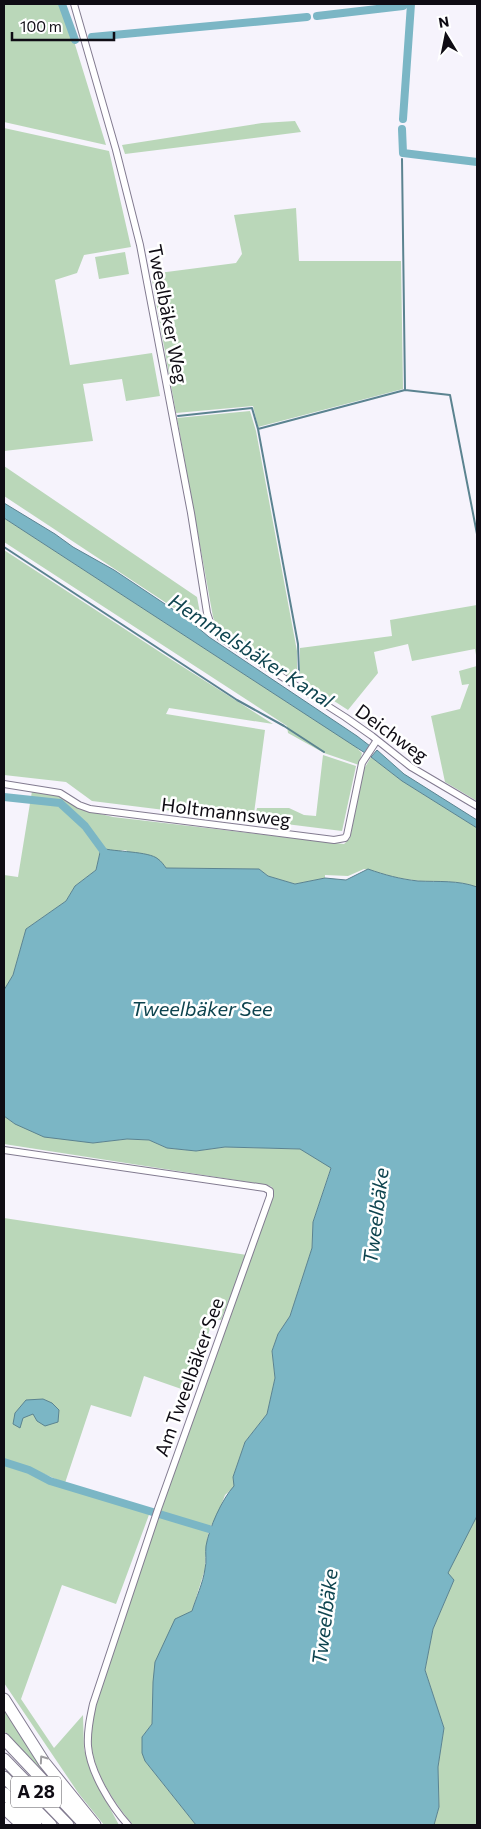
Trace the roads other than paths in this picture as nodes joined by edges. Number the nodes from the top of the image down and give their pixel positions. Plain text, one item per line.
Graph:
1 (74, 4) edge
2 (216, 633) joint
3 (377, 740) junction
4 (4, 784) edge
5 (477, 806) edge
6 (4, 1150) edge
7 (4, 1699) edge
8 (4, 1739) edge
9 (4, 1759) edge
10 (4, 1777) edge
11 (4, 1793) edge
12 (4, 1808) edge
13 (22, 1825) edge
14 (36, 1825) edge
15 (51, 1825) edge
16 (68, 1825) edge
17 (85, 1825) edge
18 (95, 1825) edge
19 (128, 1825) edge

1 - 2 street, Tweelbäker Weg
2 - 3 street, Deichweg
3 - 4 street, Holtmannsweg
3 - 5 street, Deichweg
6 - 19 street, Am Tweelbäker See
18 -> 7 highway
8 - 17 highway
9 - 16 highway, A 28
10 - 15 highway, A 28
11 - 14 highway
12 - 13 highway

